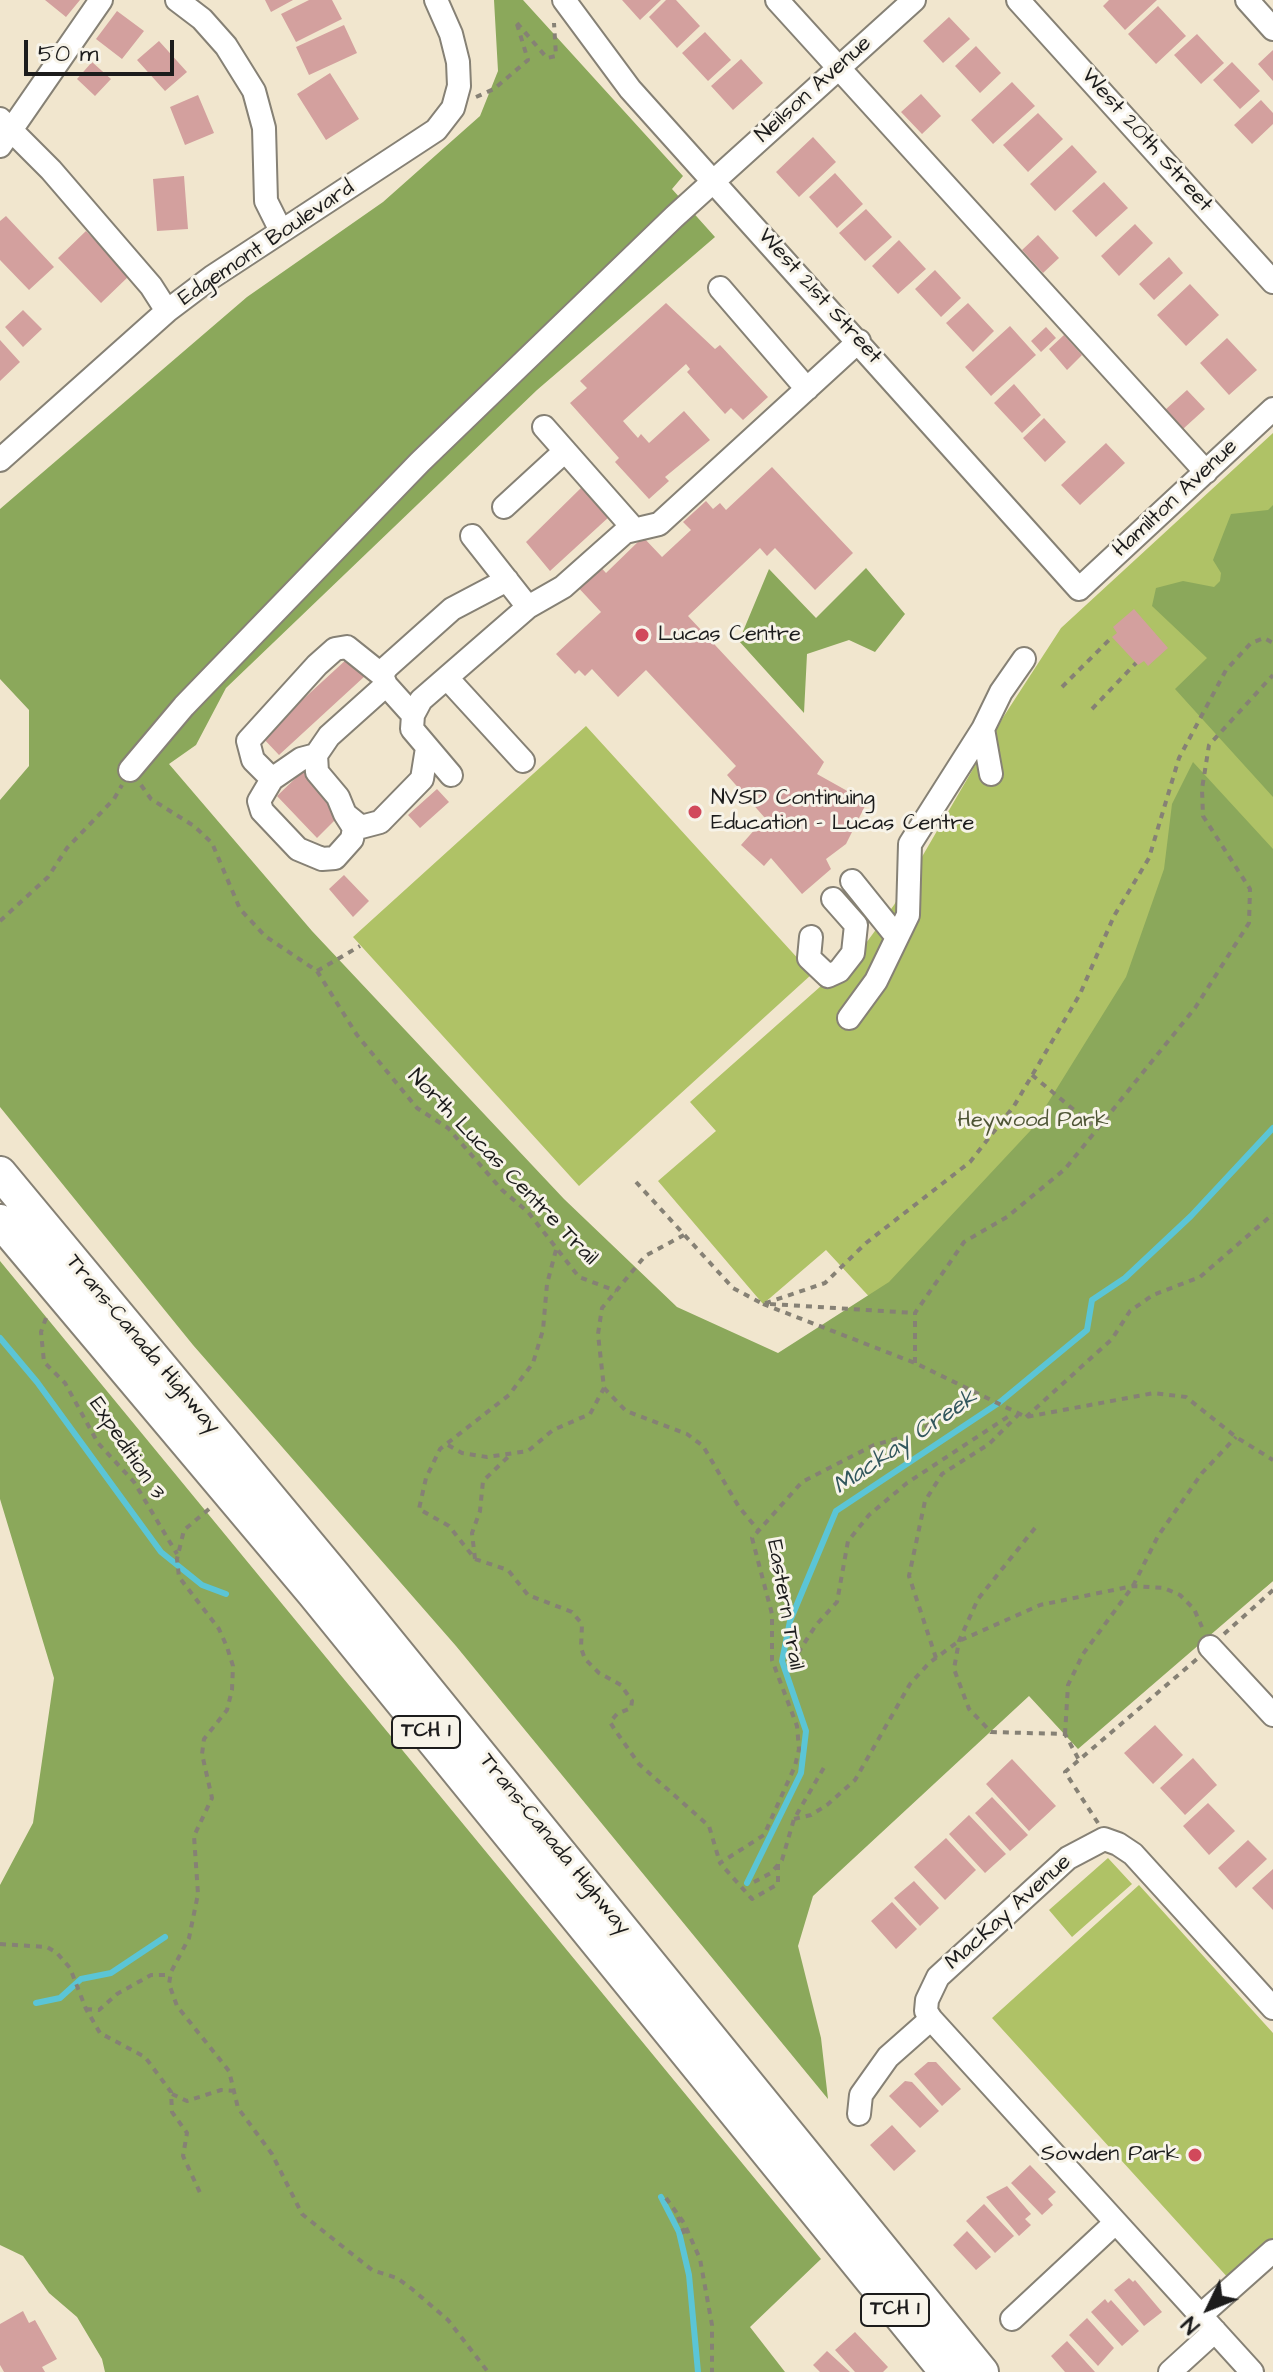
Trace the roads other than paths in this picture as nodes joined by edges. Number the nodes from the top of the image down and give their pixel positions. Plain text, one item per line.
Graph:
1 (101, 0) edge
2 (177, 0) edge
3 (436, 0) edge
4 (777, 0) edge
5 (914, 0) edge
6 (1018, 0) edge
7 (1247, 0) edge
8 (559, 8) edge
9 (1273, 29) edge
10 (838, 69) junction
11 (4, 132) edge
12 (713, 181) junction
13 (281, 231) junction
14 (1273, 282) edge
15 (720, 288) dead end
16 (167, 311) junction
17 (859, 341) junction
18 (807, 389) junction
19 (1273, 409) edge
20 (544, 427) dead end
21 (565, 451) junction
22 (0, 460) edge
23 (1206, 472) junction
24 (504, 507) dead end
25 (634, 529) junction
26 (472, 536) dead end
27 (507, 580) junction
28 (1079, 589) joint
29 (528, 607) junction
30 (1024, 659) dead end
31 (447, 678) junction
32 (384, 680) junction
33 (413, 715) junction
34 (983, 729) junction
35 (427, 748) junction
36 (316, 755) junction
37 (523, 761) dead end
38 (130, 770) road end
39 (991, 774) dead end
40 (451, 775) dead end
41 (272, 779) junction
42 (345, 814) junction
43 (852, 881) dead end
44 (833, 899) dead end
45 (811, 937) dead end
46 (897, 937) junction
47 (849, 1018) dead end
48 (0, 1173) edge
49 (0, 1221) edge
50 (1210, 1647) road end
51 (1273, 1715) edge
52 (1273, 2008) edge
53 (931, 2019) junction
54 (859, 2114) dead end
55 (1114, 2224) junction
56 (1273, 2251) edge
57 (1012, 2319) dead end
58 (1208, 2323) junction
59 (946, 2372) edge
60 (982, 2372) edge
61 (1170, 2372) edge
62 (1252, 2372) edge

1 - 11 street
2 - 13 street
3 - 13 street, Edgemont Boulevard
4 - 10 street
5 - 10 street, Neilson Avenue
6 - 14 street, West 20th Street
7 - 9 street
8 - 12 street, West 21st Street
10 - 12 street, Neilson Avenue
10 - 23 street
11 - 16 street
12 - 17 street, West 21st Street
12 - 38 street, Neilson Avenue
13 - 16 street, Edgemont Boulevard
15 - 18 street
16 - 22 street, Edgemont Boulevard
17 - 18 street
17 - 28 street, West 21st Street
18 - 25 street
19 - 23 street, Hamilton Avenue
20 - 21 street
21 - 24 street
21 - 25 street
23 - 28 street, Hamilton Avenue
25 - 29 street
26 - 27 street
27 - 29 street
27 - 32 street
29 - 31 street
30 - 34 street
31 - 33 street
31 - 37 street
32 - 33 street
32 - 36 street
32 - 41 street
33 - 35 street
34 - 39 street
34 - 46 street
35 - 40 street
35 - 42 street
36 - 41 street
36 - 42 street
41 - 42 street
43 - 46 street
44 - 45 street
46 - 47 street
48 - 60 highway, Trans-Canada Highway / TCH 1
49 - 59 highway, Trans-Canada Highway / TCH 1
50 - 51 street
52 - 53 street, MacKay Avenue
53 - 54 street
53 - 55 street
55 - 57 street
55 - 58 street
56 - 58 street
58 - 61 street
58 - 62 street

